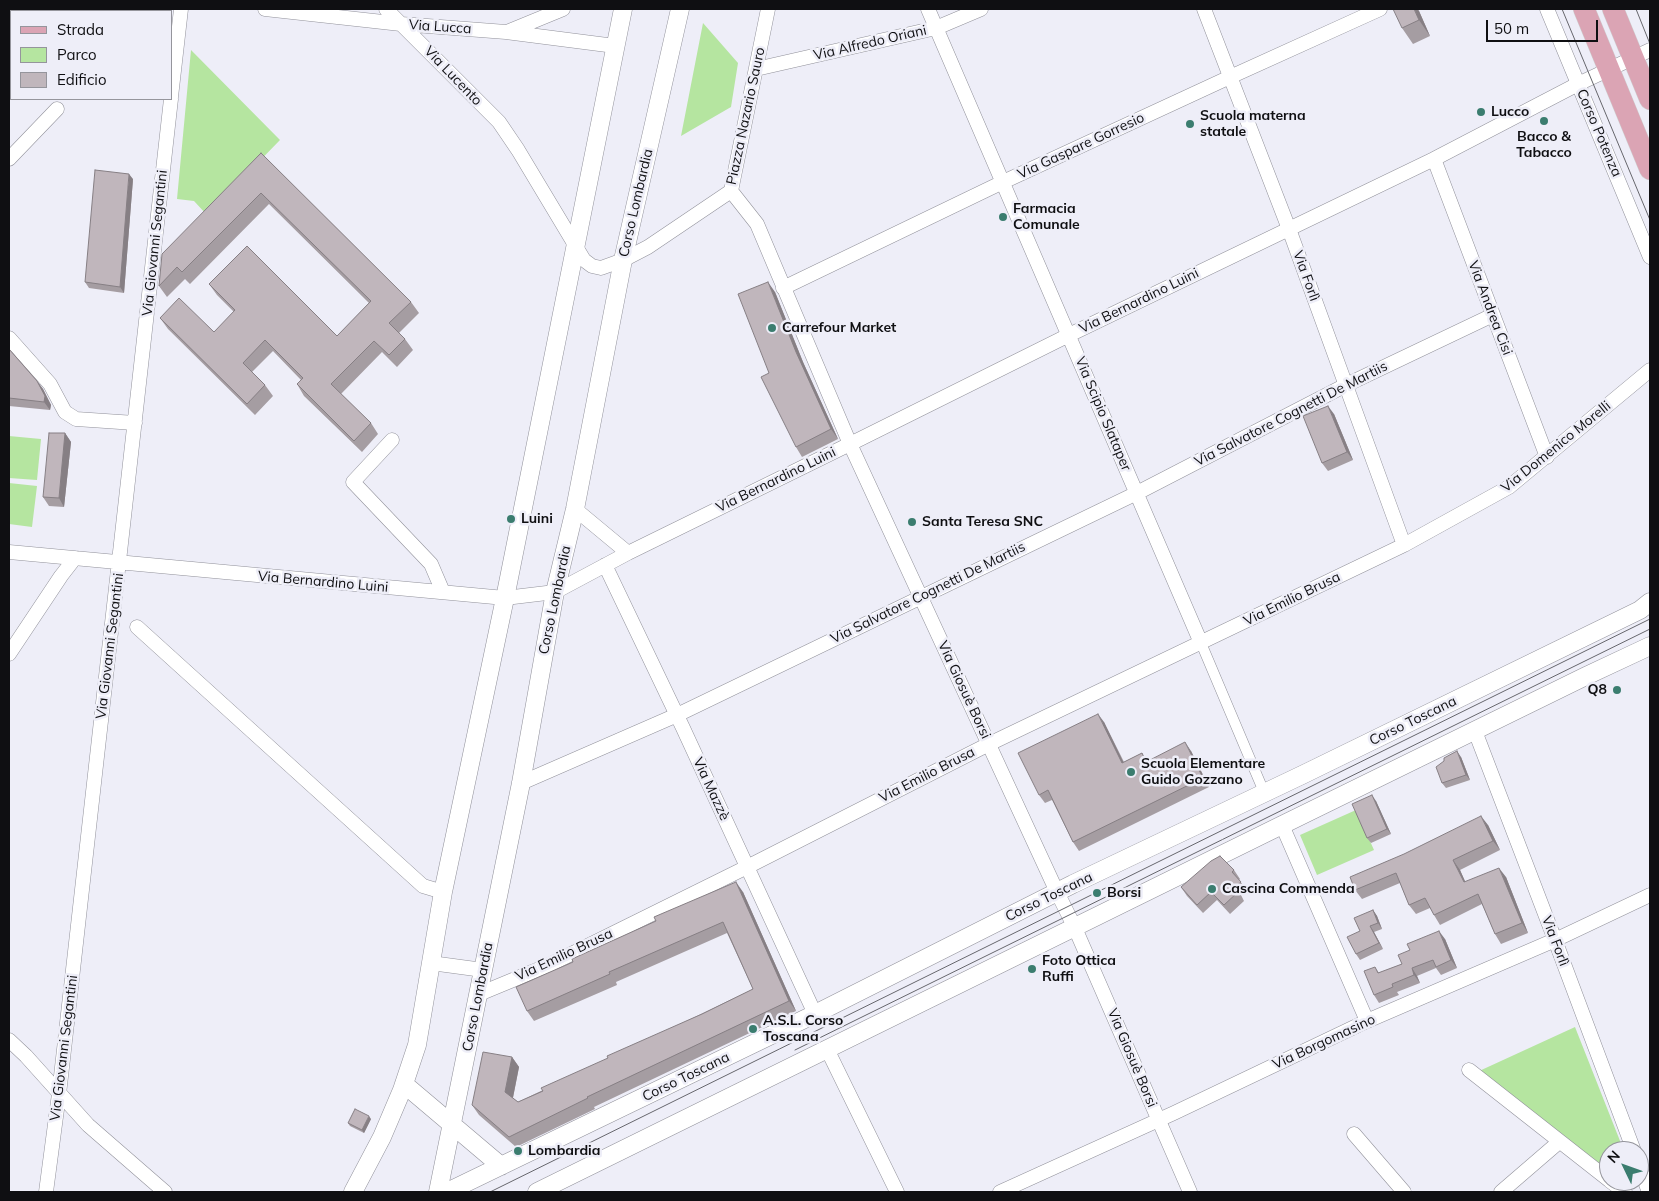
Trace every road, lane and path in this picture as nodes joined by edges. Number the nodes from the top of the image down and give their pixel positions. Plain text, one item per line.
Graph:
1 (181, 9) edge
2 (266, 9) edge
3 (386, 9) edge
4 (563, 9) edge
5 (623, 9) edge
6 (680, 9) edge
7 (768, 9) edge
8 (928, 9) edge
9 (980, 9) edge
10 (1204, 9) edge
11 (1380, 9) edge
12 (1547, 9) edge
13 (1584, 9) edge
14 (1612, 9) edge
15 (401, 24) junction
16 (936, 28) junction
17 (506, 32) junction
18 (615, 46) junction
19 (1642, 54) edge
20 (756, 69) junction
21 (1609, 69) junction
22 (1230, 76) junction
23 (1578, 84) junction
24 (172, 89) edge
25 (1650, 99) edge
26 (171, 100) edge
27 (57, 109) dead end
28 (499, 122) joint
29 (9, 159) edge
30 (1434, 159) junction
31 (1650, 169) edge
32 (1003, 182) junction
33 (731, 191) junction
34 (1289, 229) junction
35 (576, 248) junction
36 (1650, 256) edge
37 (623, 260) junction
38 (783, 288) junction
39 (1493, 315) junction
40 (1069, 335) junction
41 (9, 338) edge
42 (1650, 370) edge
43 (1346, 385) junction
44 (135, 423) junction
45 (392, 440) dead end
46 (850, 444) junction
47 (1547, 457) junction
48 (1137, 493) junction
49 (575, 509) junction
50 (1404, 545) junction
51 (9, 552) edge
52 (628, 553) junction
53 (75, 558) junction
54 (120, 563) junction
55 (605, 565) junction
56 (443, 592) junction
57 (555, 592) junction
58 (921, 596) junction
59 (505, 598) junction
60 (1650, 602) edge
61 (137, 627) dead end
62 (1201, 642) junction
63 (1650, 646) edge
64 (9, 654) edge
65 (677, 715) junction
66 (1475, 731) junction
67 (989, 744) junction
68 (520, 783) junction
69 (1264, 792) junction
70 (1282, 825) junction
71 (746, 867) junction
72 (443, 892) junction
73 (1057, 892) junction
74 (1650, 895) edge
75 (1076, 928) junction
76 (1555, 940) junction
77 (431, 963) junction
78 (484, 970) junction
79 (478, 994) junction
80 (815, 1014) junction
81 (1367, 1021) junction
82 (9, 1040) edge
83 (827, 1049) junction
84 (1469, 1070) dead end
85 (404, 1084) junction
86 (59, 1094) junction
87 (1159, 1120) junction
88 (452, 1123) junction
89 (1354, 1134) dead end
90 (1630, 1141) edge
91 (1559, 1142) junction
92 (501, 1166) junction
93 (1599, 1173) edge
94 (547, 1190) edge
95 (46, 1192) edge
96 (165, 1192) edge
97 (353, 1192) edge
98 (438, 1192) edge
99 (447, 1192) edge
100 (897, 1192) edge
101 (1000, 1192) edge
102 (1190, 1192) edge
103 (1404, 1192) edge
104 (1501, 1192) edge

1 - 24 street, Via Giovanni Segantini
2 - 15 street, Via Lucca
3 - 15 street, Via Lucento
4 - 17 street
5 - 18 street
6 - 37 street, Corso Lombardia
7 - 20 street, Piazza Nazario Sauro
8 - 16 street, Via Scipio Slataper
9 - 16 street, Via Alfredo Oriani
10 - 22 street, Via Forlì
11 - 22 street, Via Gaspare Gorresio
12 - 23 street, Corso Potenza
13 - 21 main road
14 - 19 main road
15 - 17 street, Via Lucca
15 - 28 street, Via Lucento
16 - 20 street, Via Alfredo Oriani
16 - 32 street, Via Scipio Slataper
17 - 18 street, Via Lucca
18 - 35 street
19 - 21 street, Via Bernardino Luini
19 - 25 main road
20 - 33 street, Piazza Nazario Sauro
21 - 23 street, Via Bernardino Luini
21 - 31 main road
22 - 32 street, Via Gaspare Gorresio
22 - 34 street, Via Forlì
23 - 30 street, Via Bernardino Luini
23 - 36 street, Corso Potenza
26 - 44 street, Via Giovanni Segantini
27 - 29 street
28 - 35 street, Piazza Nazario Sauro
30 - 34 street, Via Bernardino Luini
30 - 39 street, Via Andrea Cisi
32 - 38 street, Via Gaspare Gorresio
32 - 40 street, Via Scipio Slataper
33 - 37 street, Piazza Nazario Sauro
33 - 38 street, Via Giosuè Borsi
34 - 40 street, Via Bernardino Luini
34 - 43 street, Via Forlì
35 - 37 street, Piazza Nazario Sauro
35 - 59 street
37 - 49 street, Corso Lombardia
38 - 46 street, Via Giosuè Borsi
39 - 43 street, Via Salvatore Cognetti De Martiis
39 - 47 street, Via Andrea Cisi
40 - 46 street, Via Bernardino Luini
40 - 48 street, Via Scipio Slataper
41 - 44 street
42 - 47 street, Via Domenico Morelli
43 - 48 street, Via Salvatore Cognetti De Martiis
43 - 50 street, Via Forlì
44 - 54 street, Via Giovanni Segantini
45 - 56 street
46 - 52 street, Via Bernardino Luini
46 - 58 street, Via Giosuè Borsi
47 - 50 street, Via Domenico Morelli
48 - 58 street, Via Salvatore Cognetti De Martiis
48 - 62 street, Via Scipio Slataper
49 - 52 street
49 - 57 street, Corso Lombardia
50 - 62 street, Via Emilio Brusa
51 - 53 street, Via Bernardino Luini
52 - 55 street, Via Bernardino Luini
53 - 54 street, Via Bernardino Luini
53 - 64 street
54 - 56 street, Via Bernardino Luini
54 - 86 street, Via Giovanni Segantini
55 - 57 street, Via Bernardino Luini
55 - 65 street, Via Mazzè
56 - 59 street, Via Bernardino Luini
57 - 59 street, Via Bernardino Luini
57 - 68 street, Corso Lombardia
58 - 65 street, Via Salvatore Cognetti De Martiis
58 - 67 street, Via Giosuè Borsi
59 - 72 street
60 - 69 street, Corso Toscana
61 - 72 street
62 - 67 street, Via Emilio Brusa
62 - 69 street, Via Scipio Slataper
63 - 66 street
65 - 68 street, Via Salvatore Cognetti De Martiis
65 - 71 street, Via Mazzè
66 - 70 street
66 - 76 street, Via Forlì
67 - 71 street, Via Emilio Brusa
67 - 73 street, Via Giosuè Borsi
68 - 78 street, Corso Lombardia
69 - 73 street, Corso Toscana
70 - 75 street
70 - 81 street
71 - 79 street, Via Emilio Brusa
71 - 80 street, Via Mazzè
72 - 77 street
73 - 75 street, Via Giosuè Borsi
73 - 80 street, Corso Toscana
74 - 76 street, Via Borgomasino
75 - 83 street
75 - 87 street, Via Giosuè Borsi
76 - 81 street, Via Borgomasino
76 - 90 street, Via Forlì
77 - 78 street
77 - 85 street
78 - 79 street, Corso Lombardia
79 - 88 street, Corso Lombardia
80 - 92 street, Corso Toscana
81 - 87 street, Via Borgomasino
82 - 86 street
83 - 94 street
83 - 100 street
84 - 91 street
85 - 88 street
85 - 97 street
86 - 95 street, Via Giovanni Segantini
86 - 96 street
87 - 101 street, Via Borgomasino
87 - 102 street, Via Giosuè Borsi
88 - 92 street
88 - 98 street, Corso Lombardia
89 - 103 street
91 - 93 street
91 - 104 street
92 - 99 street, Corso Toscana

